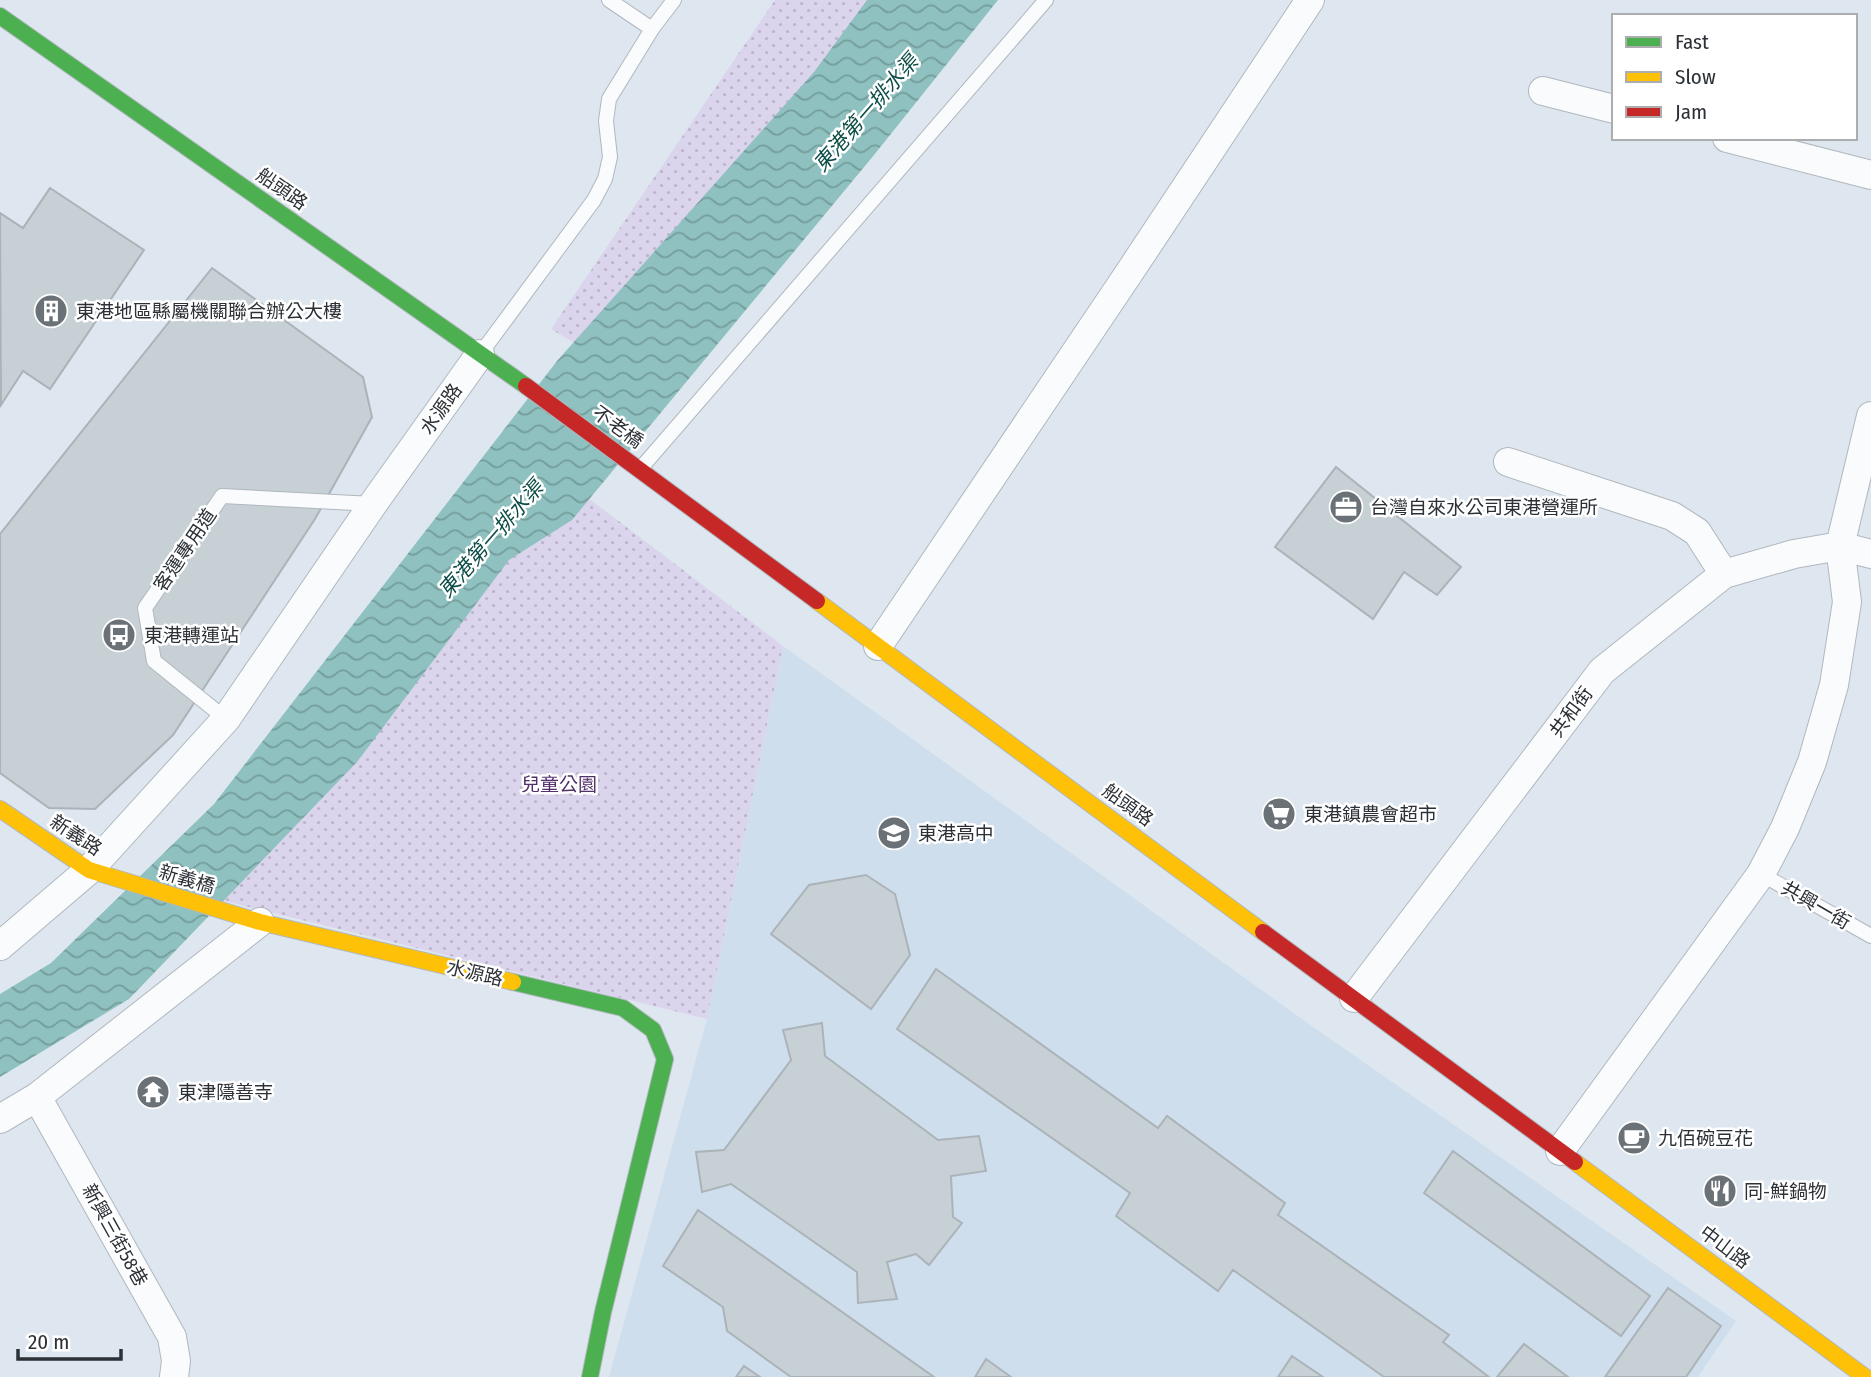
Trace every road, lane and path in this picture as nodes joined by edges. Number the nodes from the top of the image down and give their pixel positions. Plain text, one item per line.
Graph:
1 (609, 0) edge
2 (674, 0) edge
3 (1046, 0) edge
4 (1310, 0) edge
5 (0, 16) edge
6 (652, 29) junction
7 (1543, 91) dead end
8 (1612, 108) edge
9 (1735, 140) edge
10 (1871, 175) edge
11 (480, 354) junction
12 (540, 396) joint
13 (1871, 416) edge
14 (1508, 461) dead end
15 (640, 470) junction
16 (671, 493) joint
17 (373, 504) junction
18 (1840, 546) junction
19 (1871, 554) edge
20 (1724, 574) junction
21 (878, 646) junction
22 (226, 719) junction
23 (0, 809) edge
24 (89, 870) junction
25 (1761, 874) junction
26 (135, 885) joint
27 (260, 922) junction
28 (1871, 936) edge
29 (0, 946) edge
30 (1354, 998) junction
31 (37, 1097) junction
32 (0, 1119) edge
33 (1560, 1151) junction
34 (174, 1377) edge
35 (590, 1377) edge
36 (1865, 1377) edge

1 - 6 lane
2 - 6 lane
3 - 15 lane
4 - 21 street
5 - 11 main road, 船頭路
6 - 11 lane
7 - 8 street
9 - 10 street
11 - 12 main road, 船頭路
11 - 17 street, 水源路
12 - 15 main road, 不老橋
13 - 18 street
14 - 20 street
15 - 16 main road, 不老橋
16 - 21 main road, 船頭路
17 - 22 street, 水源路
17 - 22 lane, 客運專用道
18 - 19 street, 共和街
18 - 20 street, 共和街
18 - 25 street
20 - 30 street, 共和街
21 - 30 main road, 船頭路
22 - 24 street, 水源路
23 - 24 main road, 新義路
24 - 26 main road, 新義路
24 - 29 street, 水源路
25 - 28 lane, 共興一街
25 - 33 street
26 - 27 main road, 新義橋
27 - 31 street
27 - 35 main road, 水源路
30 - 33 main road, 船頭路
31 - 32 street
31 - 34 street, 新興三街58巷
33 - 36 main road, 中山路

